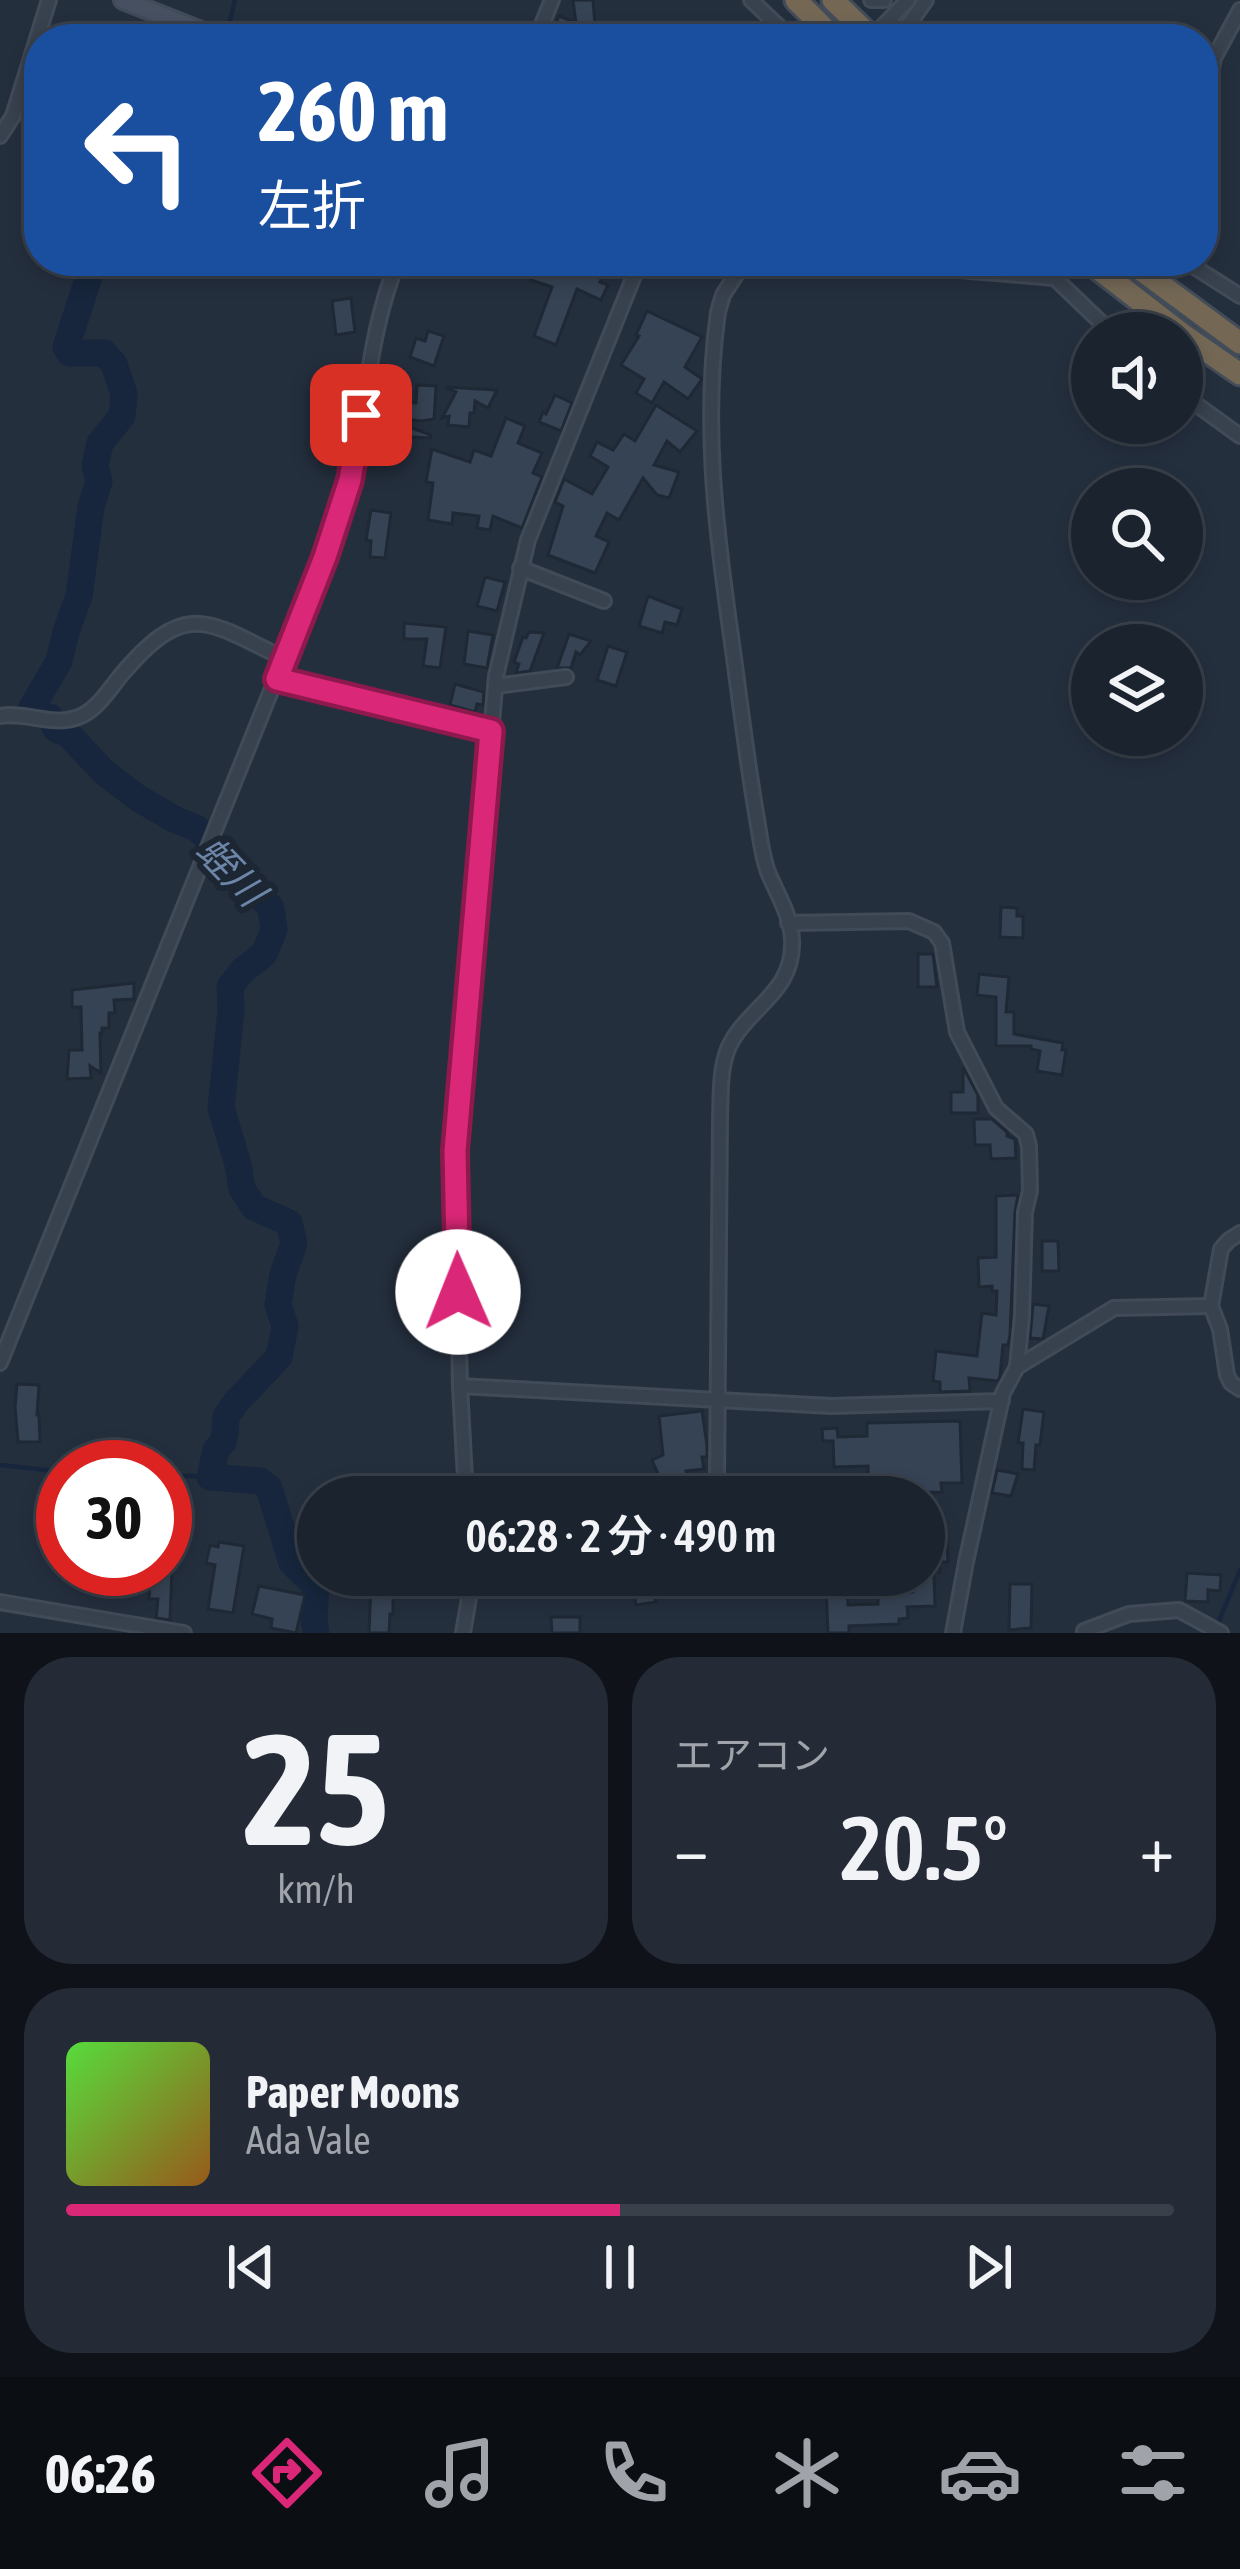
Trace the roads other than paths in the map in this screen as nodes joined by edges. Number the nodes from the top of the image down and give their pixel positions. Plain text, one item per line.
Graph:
1 (123, 0) edge
2 (751, 0) edge
3 (796, 0) edge
4 (833, 0) edge
5 (871, 0) edge
6 (884, 0) edge
7 (908, 0) edge
8 (1240, 10) edge
9 (184, 24) edge
10 (776, 24) edge
11 (821, 24) edge
12 (866, 24) edge
13 (886, 24) edge
14 (1218, 51) edge
15 (24, 81) edge
16 (0, 136) edge
17 (392, 276) edge
18 (634, 276) edge
19 (736, 276) edge
20 (1030, 276) edge
21 (1107, 276) edge
22 (1149, 276) edge
23 (1209, 276) edge
24 (1054, 278) joint
25 (1240, 296) edge
26 (1090, 312) edge
27 (1154, 312) edge
28 (1240, 343) edge
29 (1203, 348) edge
30 (1240, 374) edge
31 (1203, 409) edge
32 (1240, 436) edge
33 (520, 568) junction
34 (604, 602) dead end
35 (285, 659) junction
36 (566, 676) dead end
37 (277, 679) junction
38 (495, 686) junction
39 (0, 716) edge
40 (491, 731) junction
41 (788, 922) junction
42 (1240, 1233) edge
43 (1210, 1306) junction
44 (0, 1363) edge
45 (1016, 1367) junction
46 (460, 1386) junction
47 (1240, 1390) edge
48 (718, 1401) junction
49 (1001, 1401) junction
50 (465, 1476) edge
51 (717, 1476) edge
52 (469, 1596) edge
53 (0, 1602) edge
54 (1142, 1613) junction
55 (1084, 1630) edge
56 (184, 1633) edge
57 (463, 1633) edge
58 (953, 1633) edge
59 (1143, 1633) edge
60 (1221, 1633) edge

1 - 9 street
2 - 10 street
3 - 11 highway
4 - 12 highway
5 - 6 street
7 - 13 street
8 - 14 street
15 - 16 street
17 - 35 street
18 - 33 street
19 - 41 street
20 - 24 street
21 - 27 highway
22 - 28 highway
23 - 25 street
24 - 26 street
29 - 30 highway
31 - 32 street
33 - 34 street
33 - 38 street
35 - 37 street
35 - 39 street
36 - 38 street
37 - 40 street
37 - 44 street
38 - 40 street
40 - 46 street
41 - 45 street
41 - 48 street
42 - 43 street
43 - 45 street
43 - 47 street
45 - 49 street
46 - 48 street
46 - 50 street
48 - 49 street
48 - 51 street
49 - 58 street
52 - 57 street
53 - 56 street
54 - 55 street
54 - 59 street
54 - 60 street

